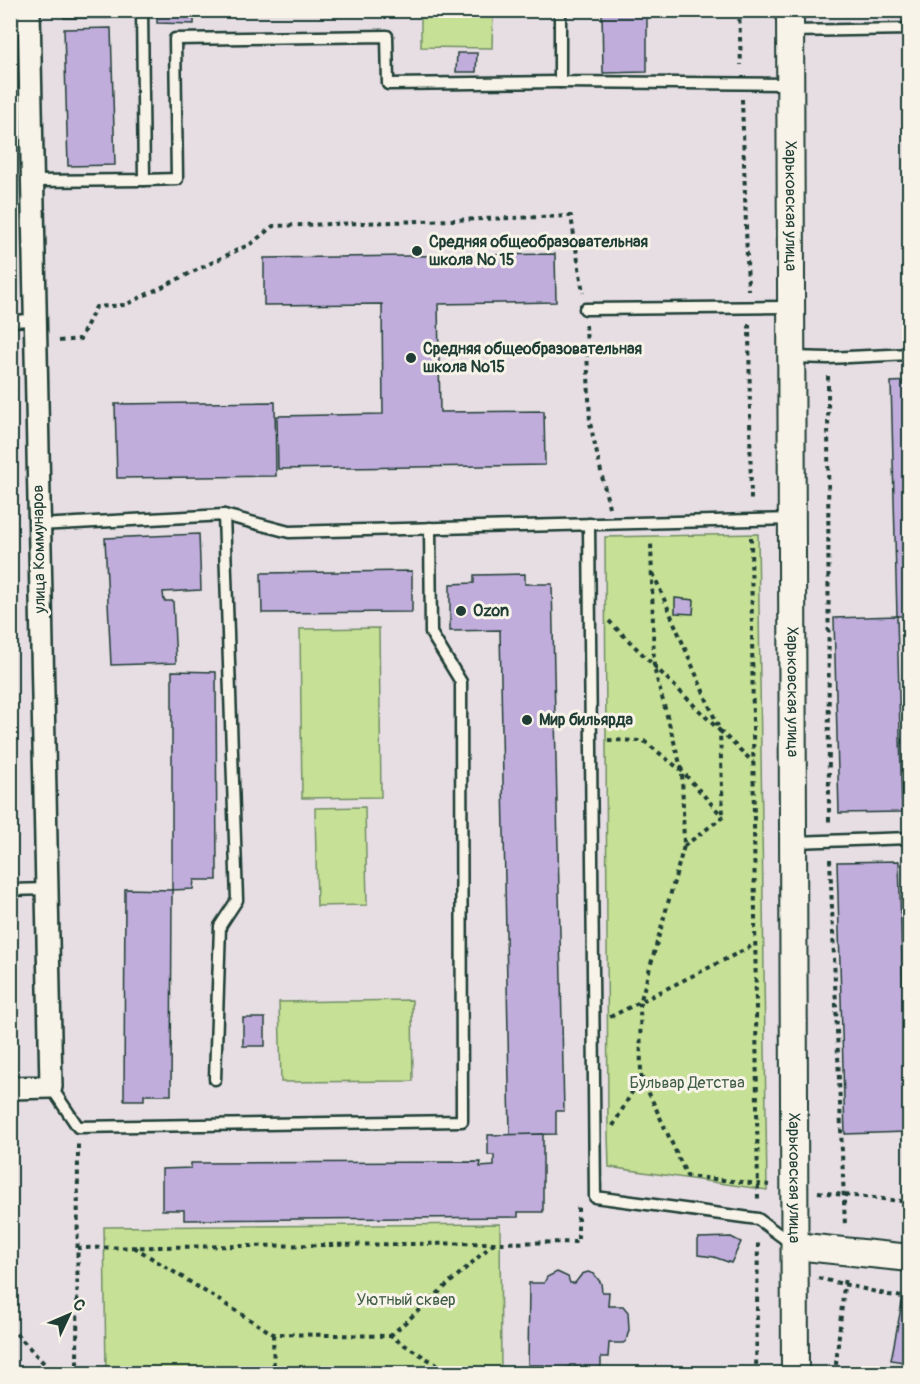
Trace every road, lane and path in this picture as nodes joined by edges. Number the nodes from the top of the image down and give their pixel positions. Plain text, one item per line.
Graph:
1 (29, 10) edge
2 (142, 10) edge
3 (560, 10) edge
4 (739, 10) edge
5 (790, 21) edge
6 (909, 28) edge
7 (561, 82) junction
8 (741, 84) junction
9 (790, 84) junction
10 (144, 180) junction
11 (32, 181) junction
12 (749, 307) junction
13 (792, 307) junction
14 (585, 309) junction
15 (34, 320) junction
16 (10, 321) edge
17 (35, 343) junction
18 (909, 354) edge
19 (792, 357) junction
20 (828, 358) junction
21 (224, 515) junction
22 (792, 519) junction
23 (751, 520) junction
24 (651, 522) junction
25 (589, 524) junction
26 (39, 525) junction
27 (610, 525) junction
28 (430, 528) junction
29 (652, 569) junction
30 (589, 601) junction
31 (654, 668) junction
32 (720, 731) junction
33 (591, 739) junction
34 (754, 763) junction
35 (681, 771) junction
36 (723, 817) junction
37 (909, 838) edge
38 (829, 841) junction
39 (793, 842) junction
40 (684, 846) junction
41 (10, 890) edge
42 (47, 890) junction
43 (756, 944) junction
44 (640, 1003) junction
45 (593, 1024) junction
46 (641, 1076) junction
47 (215, 1079) dead end
48 (51, 1087) junction
49 (10, 1088) edge
50 (78, 1126) junction
51 (594, 1139) junction
52 (757, 1182) junction
53 (795, 1190) junction
54 (843, 1193) junction
55 (578, 1197) dead end
56 (909, 1202) edge
57 (758, 1219) junction
58 (494, 1243) junction
59 (795, 1246) junction
60 (133, 1247) junction
61 (77, 1248) junction
62 (846, 1251) junction
63 (909, 1258) edge
64 (758, 1268) junction
65 (795, 1274) junction
66 (845, 1284) junction
67 (909, 1298) edge
68 (10, 1327) edge
69 (273, 1334) junction
70 (390, 1336) junction
71 (54, 1374) edge
72 (76, 1374) edge
73 (274, 1374) edge
74 (452, 1374) edge
75 (756, 1374) edge
76 (795, 1374) edge
77 (835, 1374) edge

1 - 11 street, улица Коммунаров
2 - 10 lane
3 - 7 lane
4 - 8 path
5 - 6 lane
5 - 9 street, Харьковская улица
7 - 8 lane
7 - 10 lane
8 - 9 lane
8 - 12 path
9 - 13 street, Харьковская улица
10 - 11 lane
11 - 15 street, улица Коммунаров
12 - 13 lane
12 - 14 lane
12 - 23 path
13 - 19 street, Харьковская улица
14 - 17 path
14 - 27 path
15 - 16 lane
15 - 17 street, улица Коммунаров
17 - 26 street, улица Коммунаров
18 - 20 lane
19 - 20 lane
19 - 22 street, Харьковская улица
20 - 38 path
21 - 26 lane
21 - 28 lane
21 - 47 lane
22 - 23 lane
22 - 39 street, Харьковская улица
23 - 24 lane
23 - 34 path
24 - 27 lane
24 - 29 path
25 - 27 lane
25 - 28 lane
25 - 30 lane
26 - 42 street, улица Коммунаров
28 - 50 lane
29 - 31 path
29 - 32 path
30 - 31 path
30 - 33 lane
31 - 32 path
31 - 35 path
32 - 34 path
32 - 36 path
33 - 35 path
33 - 45 lane
34 - 43 path
35 - 36 path
35 - 40 path
36 - 40 path
37 - 38 lane
38 - 39 lane
38 - 54 path
39 - 53 street, Харьковская улица
40 - 44 path
41 - 42 lane
42 - 48 street, улица Коммунаров
43 - 44 path
43 - 52 path
44 - 45 path
44 - 46 path
45 - 51 lane
46 - 51 path
46 - 52 path
48 - 49 street
48 - 50 lane
50 - 61 path
51 - 57 lane
52 - 53 path
52 - 57 path
53 - 54 path
53 - 59 street, Харьковская улица
54 - 56 path
54 - 62 path
55 - 58 path
57 - 59 lane
57 - 64 path
58 - 60 path
58 - 70 path
59 - 62 street
59 - 65 street, Харьковская улица
60 - 61 path
60 - 69 path
61 - 72 path
62 - 63 street
62 - 66 path
64 - 65 path
64 - 75 path
65 - 66 path
65 - 76 street, Харьковская улица
66 - 67 path
66 - 77 path
68 - 71 path
69 - 70 path
69 - 73 path
70 - 74 path

